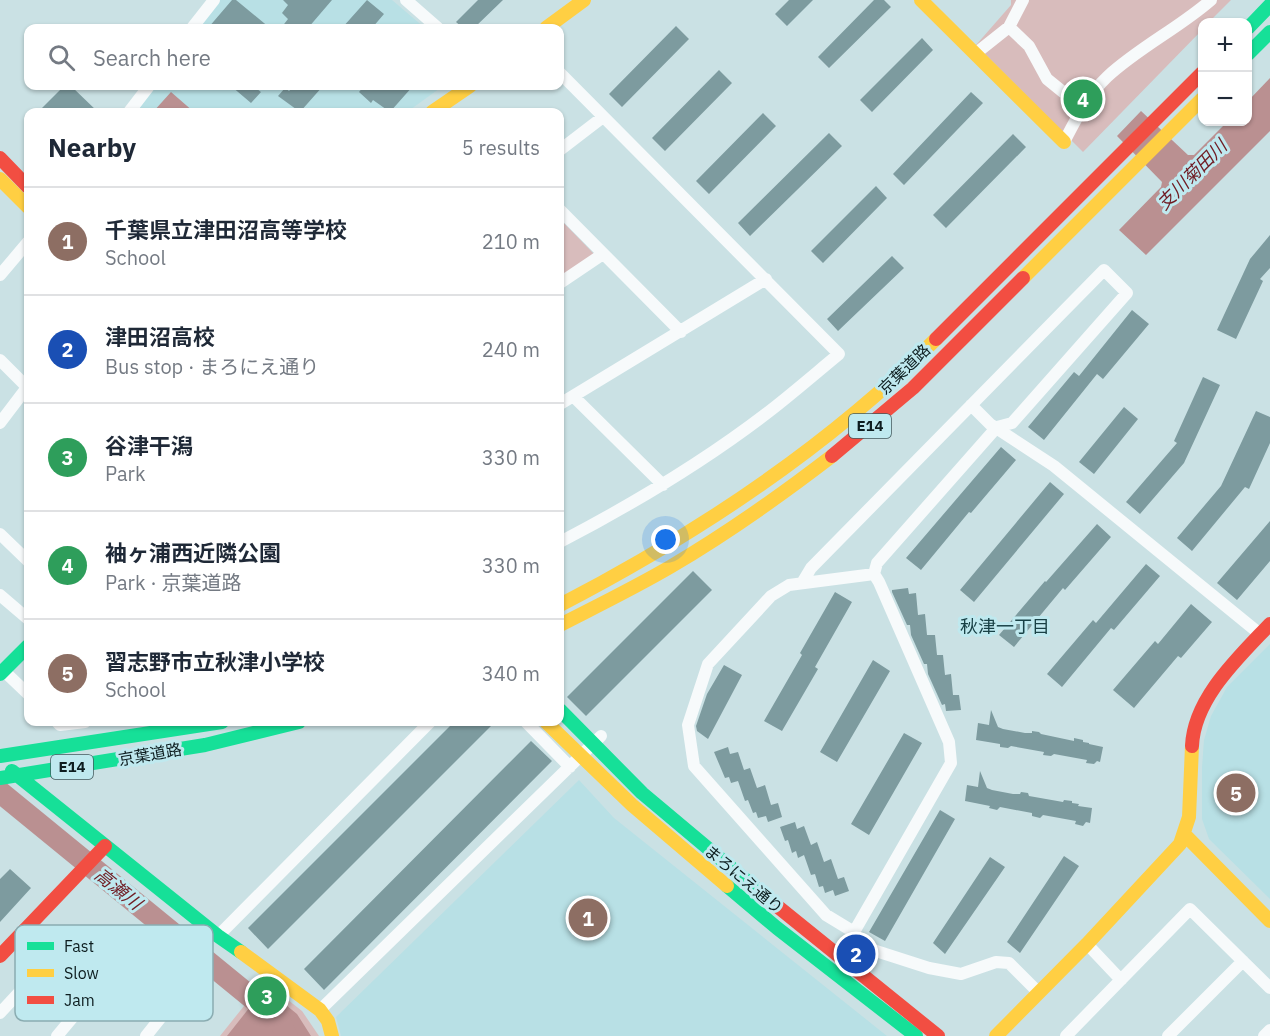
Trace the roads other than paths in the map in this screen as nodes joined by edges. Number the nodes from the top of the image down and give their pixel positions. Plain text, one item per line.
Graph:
1 (214, 0) edge
2 (406, 0) edge
3 (584, 0) edge
4 (921, 0) edge
5 (1023, 0) edge
6 (1211, 0) edge
7 (1270, 5) edge
8 (195, 24) edge
9 (433, 24) edge
10 (551, 24) edge
11 (1252, 24) edge
12 (1009, 27) junction
13 (1270, 32) edge
14 (1252, 50) edge
15 (975, 54) junction
16 (564, 77) edge
17 (1198, 78) edge
18 (146, 90) edge
19 (464, 90) edge
20 (1086, 103) junction
21 (1198, 104) edge
22 (132, 108) edge
23 (438, 108) edge
24 (603, 117) junction
25 (1064, 142) joint
26 (564, 147) edge
27 (0, 158) edge
28 (0, 179) edge
29 (24, 183) edge
30 (24, 203) edge
31 (564, 214) edge
32 (24, 246) edge
33 (603, 254) junction
34 (2, 271) edge
35 (766, 279) junction
36 (564, 280) edge
37 (681, 332) junction
38 (0, 360) edge
39 (24, 383) edge
40 (24, 392) edge
41 (573, 396) junction
42 (564, 402) edge
43 (971, 405) junction
44 (0, 423) edge
45 (997, 427) junction
46 (663, 485) junction
47 (0, 534) edge
48 (564, 540) edge
49 (24, 557) edge
50 (874, 574) junction
51 (802, 583) junction
52 (0, 595) edge
53 (564, 603) edge
54 (24, 616) edge
55 (564, 623) edge
56 (1265, 629) edge
57 (24, 650) edge
58 (2, 672) edge
59 (24, 691) edge
60 (564, 714) edge
61 (198, 726) edge
62 (283, 726) edge
63 (426, 726) edge
64 (530, 726) edge
65 (550, 726) edge
66 (601, 736) dead end
67 (0, 756) edge
68 (0, 761) edge
69 (570, 767) junction
70 (0, 778) edge
71 (1184, 834) junction
72 (102, 848) junction
73 (1270, 921) edge
74 (30, 925) edge
75 (204, 925) edge
76 (213, 932) edge
77 (854, 932) junction
78 (218, 936) junction
79 (15, 940) edge
80 (1087, 944) junction
81 (0, 956) edge
82 (1243, 961) junction
83 (1121, 980) junction
84 (1270, 988) edge
85 (1039, 993) junction
86 (15, 997) edge
87 (320, 1010) junction
88 (0, 1013) edge
89 (69, 1021) edge
90 (158, 1021) edge
91 (57, 1036) edge
92 (146, 1036) edge
93 (332, 1036) edge
94 (916, 1036) edge
95 (938, 1036) edge
96 (996, 1036) edge
97 (1066, 1036) edge
98 (1168, 1036) edge

1 - 8 street
2 - 9 street
3 - 10 main road
4 - 15 main road
5 - 12 street
6 - 20 street
7 - 11 main road
12 - 15 street
12 - 20 street
13 - 14 main road
15 - 25 main road
16 - 24 street
17 - 53 main road, 京葉道路 / E14
18 - 22 street
19 - 23 main road
20 - 25 street
21 - 55 main road, 京葉道路 / E14
24 - 26 street
24 - 35 street
27 - 29 main road
28 - 30 main road
31 - 33 street
32 - 34 street
33 - 36 street
33 - 37 street
35 - 37 street
35 - 46 street
37 - 41 street
38 - 39 street
40 - 44 street
41 - 42 street
41 - 46 street
43 - 45 street
43 - 45 street
43 - 51 street
45 - 50 street
45 - 56 street
46 - 48 street
47 - 49 street
50 - 51 street
50 - 77 street
51 - 77 street
52 - 54 street
56 - 71 main road
57 - 58 main road
58 - 59 street
60 - 95 main road, まろにえ通り
61 - 67 main road, 京葉道路 / E14
62 - 70 main road, 京葉道路 / E14
63 - 78 street
64 - 69 street
65 - 94 main road, まろにえ通り
66 - 69 street
68 - 72 main road
69 - 87 street
71 - 73 main road
71 - 80 main road
72 - 74 main road
72 - 75 main road
76 - 78 main road
77 - 85 street
78 - 87 main road
79 - 81 main road
80 - 83 street
80 - 85 main road
82 - 83 street
82 - 84 street
82 - 98 street
83 - 97 street
85 - 96 main road
86 - 88 street
87 - 93 main road
89 - 91 street
90 - 92 street

